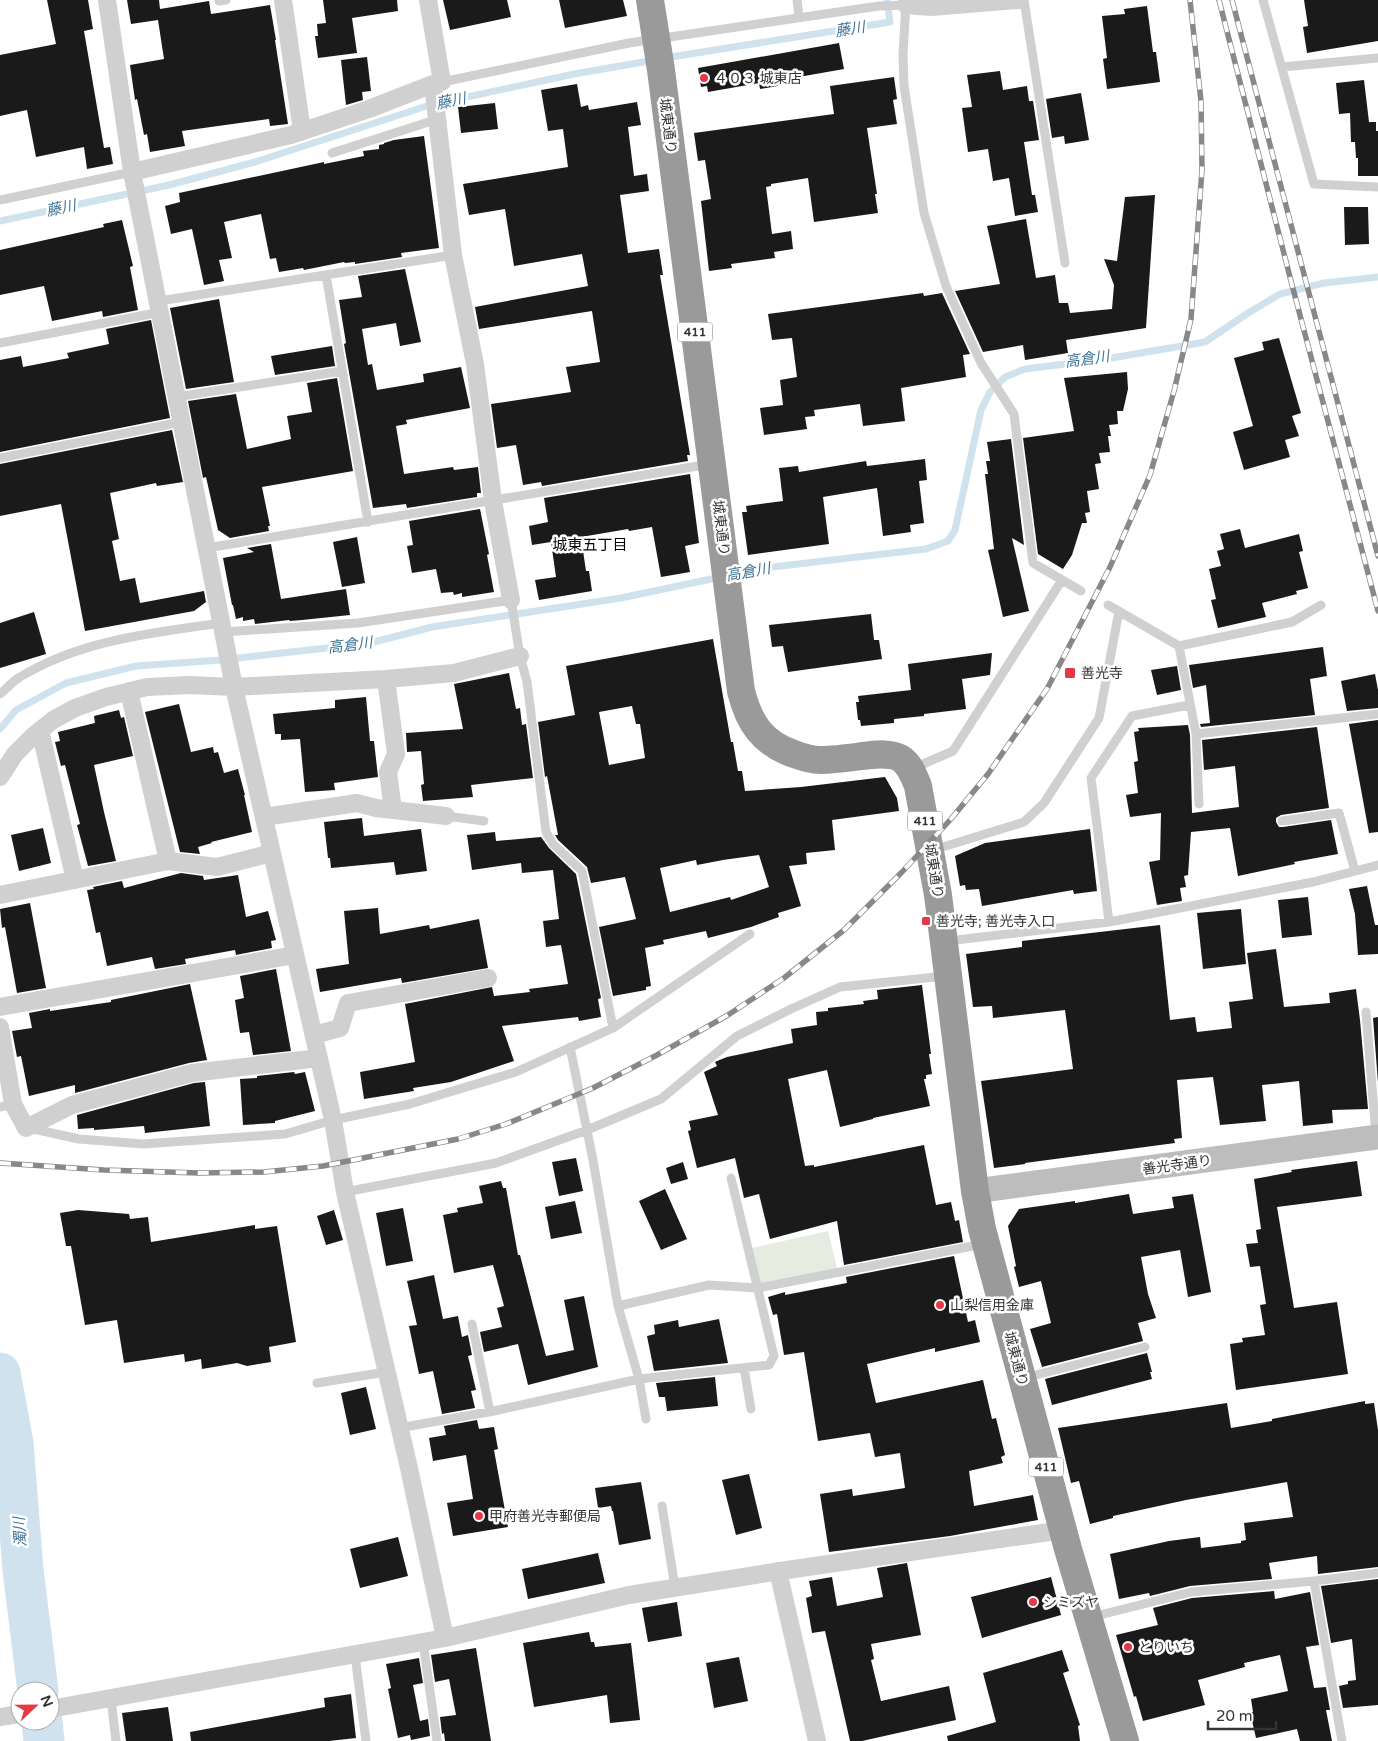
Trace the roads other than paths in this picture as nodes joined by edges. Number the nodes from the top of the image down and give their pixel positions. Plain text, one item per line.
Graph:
1 (108, 0) edge
2 (282, 0) edge
3 (428, 0) edge
4 (650, 0) edge
5 (797, 0) edge
6 (1019, 0) edge
7 (1024, 0) edge
8 (1263, 0) edge
9 (996, 1) edge
10 (902, 3) edge
11 (799, 17) junction
12 (658, 52) junction
13 (1378, 58) edge
14 (1282, 67) junction
15 (436, 85) junction
16 (438, 119) junction
17 (302, 131) junction
18 (332, 153) dead end
19 (133, 175) junction
20 (1378, 187) edge
21 (0, 200) edge
22 (453, 255) junction
23 (1065, 263) dead end
24 (326, 274) junction
25 (160, 306) junction
26 (0, 343) edge
27 (342, 371) junction
28 (176, 397) junction
29 (181, 422) junction
30 (0, 458) edge
31 (712, 463) junction
32 (493, 501) junction
33 (368, 522) junction
34 (207, 548) junction
35 (1062, 580) junction
36 (1081, 590) dead end
37 (511, 600) junction
38 (1108, 605) dead end
39 (1321, 605) dead end
40 (1119, 611) junction
41 (223, 631) junction
42 (1179, 646) junction
43 (520, 656) junction
44 (386, 679) junction
45 (233, 681) junction
46 (128, 691) junction
47 (0, 694) edge
48 (1189, 705) junction
49 (1378, 714) edge
50 (40, 730) junction
51 (1196, 734) junction
52 (911, 770) junction
53 (0, 777) edge
54 (1199, 804) dead end
55 (393, 810) junction
56 (446, 816) joint
57 (264, 817) junction
58 (484, 821) dead end
59 (1282, 821) dead end
60 (931, 851) junction
61 (272, 853) junction
62 (168, 861) junction
63 (1378, 865) edge
64 (1355, 871) junction
65 (74, 880) junction
66 (0, 895) edge
67 (1109, 922) junction
68 (750, 934) dead end
69 (944, 941) junction
70 (295, 955) junction
71 (948, 976) junction
72 (488, 978) dead end
73 (0, 1006) edge
74 (1366, 1012) dead end
75 (0, 1027) edge
76 (613, 1028) junction
77 (314, 1035) junction
78 (570, 1047) junction
79 (319, 1058) junction
80 (6, 1105) edge
81 (333, 1120) junction
82 (26, 1128) junction
83 (587, 1130) junction
84 (1377, 1137) edge
85 (731, 1178) dead end
86 (975, 1191) junction
87 (345, 1192) junction
88 (986, 1244) junction
89 (758, 1288) junction
90 (618, 1306) junction
91 (472, 1324) dead end
92 (1145, 1347) dead end
93 (744, 1368) junction
94 (386, 1372) junction
95 (639, 1379) junction
96 (1021, 1379) junction
97 (317, 1383) dead end
98 (751, 1410) dead end
99 (490, 1412) junction
100 (646, 1419) dead end
101 (399, 1428) junction
102 (662, 1506) dead end
103 (1063, 1530) junction
104 (778, 1571) junction
105 (1378, 1573) edge
106 (1314, 1581) junction
107 (675, 1587) junction
108 (1088, 1618) junction
109 (445, 1638) junction
110 (422, 1642) junction
111 (355, 1655) junction
112 (111, 1699) junction
113 (60, 1707) edge
114 (116, 1741) edge
115 (366, 1741) edge
116 (437, 1741) edge
117 (817, 1741) edge
118 (1125, 1741) edge
119 (1342, 1741) edge

1 - 19 street
2 - 17 street
3 - 15 street
4 - 12 highway, 城東通り / 411
5 - 11 lane
6 - 9 street
7 - 23 lane
8 - 14 lane
9 - 10 street
10 - 11 lane
10 - 35 lane
11 - 12 lane
12 - 15 lane
12 - 31 highway, 城東通り / 411
13 - 14 lane
14 - 20 lane
15 - 16 street
15 - 17 street
16 - 18 lane
16 - 22 street
17 - 19 street
19 - 21 lane
19 - 25 street
22 - 24 lane
22 - 32 street
24 - 25 lane
24 - 27 lane
25 - 26 lane
25 - 28 street
27 - 28 lane
27 - 33 lane
28 - 29 street
29 - 30 lane
29 - 34 street
31 - 32 lane
31 - 52 highway, 城東通り / 411
32 - 33 lane
32 - 37 street
33 - 34 lane
34 - 41 street
35 - 36 lane
35 - 52 lane
37 - 41 lane
37 - 43 lane
38 - 40 lane
39 - 42 lane
40 - 42 lane
40 - 60 lane
41 - 45 street
41 - 47 lane
42 - 48 lane
43 - 44 street
43 - 76 lane
44 - 45 street
44 - 55 street
45 - 46 street
45 - 57 street
46 - 50 street
46 - 62 street
48 - 51 lane
48 - 67 lane
49 - 51 lane
50 - 53 street
50 - 65 street
51 - 54 lane
52 - 60 highway, 城東通り / 411
55 - 56 street
55 - 57 street
56 - 58 lane
57 - 61 street
59 - 64 lane
60 - 69 highway, 城東通り / 411
61 - 62 street
61 - 70 street
62 - 65 street
63 - 64 lane
64 - 67 lane
65 - 66 street
67 - 69 lane
68 - 76 lane
69 - 71 highway, 城東通り / 411
70 - 73 street
70 - 77 street
71 - 83 lane
71 - 86 highway, 城東通り / 411
72 - 77 street
74 - 84 lane
75 - 80 street
76 - 78 lane
77 - 79 street
78 - 81 lane
78 - 83 lane
79 - 81 street
79 - 82 street
80 - 82 street
81 - 82 lane
81 - 87 street
83 - 87 lane
83 - 90 lane
84 - 86 main road, 善光寺通り
85 - 89 lane
86 - 88 highway, 城東通り / 411
87 - 94 street
88 - 89 lane
88 - 96 highway, 城東通り / 411
89 - 90 lane
89 - 93 lane
90 - 95 lane
91 - 99 lane
92 - 96 lane
93 - 95 lane
93 - 98 lane
94 - 97 lane
94 - 101 street
95 - 99 lane
95 - 100 lane
96 - 103 highway, 城東通り / 411
99 - 101 lane
101 - 109 street
102 - 107 lane
103 - 104 street
103 - 108 highway, 城東通り / 411
104 - 107 street
104 - 117 street
105 - 106 lane
106 - 108 lane
106 - 119 lane
107 - 109 street
108 - 118 highway, 城東通り / 411
109 - 110 street
110 - 111 street
110 - 116 lane
111 - 112 street
111 - 115 lane
112 - 113 street
112 - 114 lane

